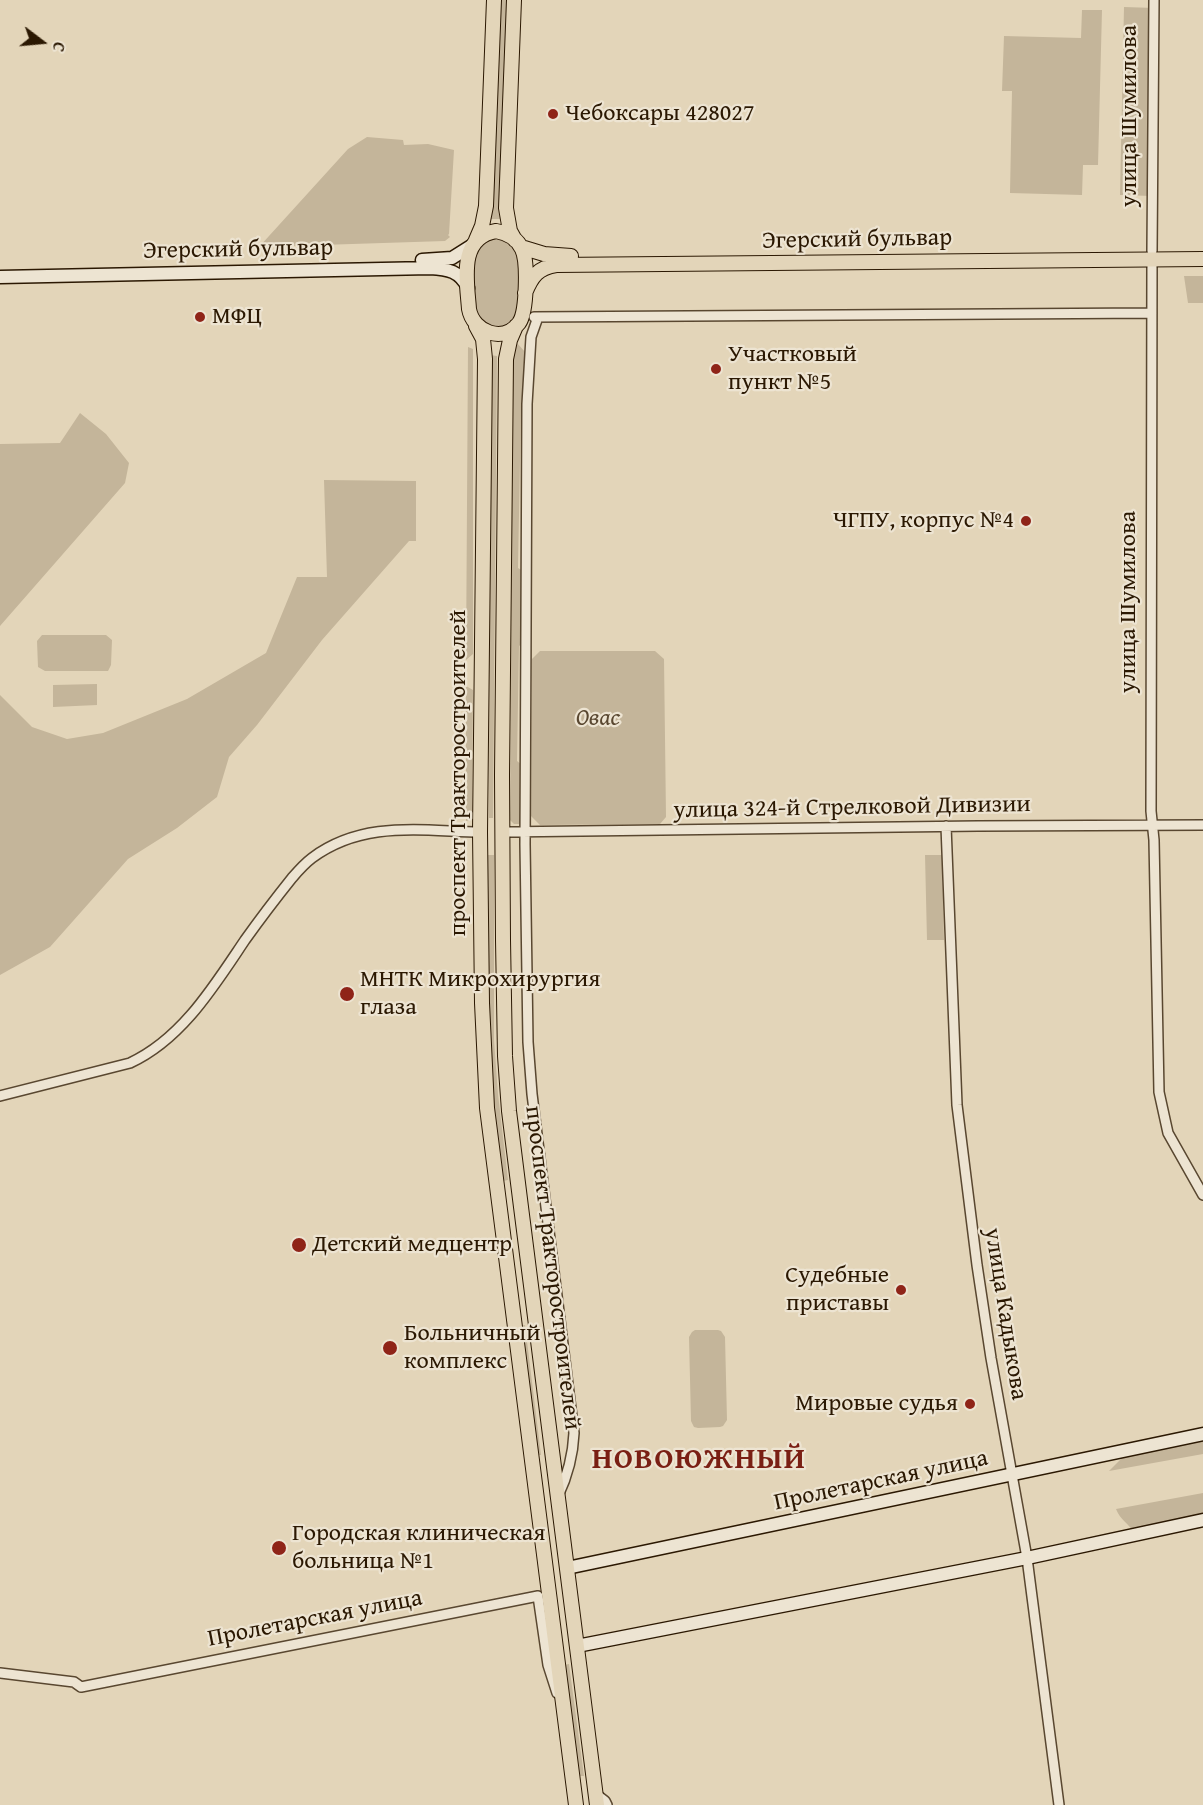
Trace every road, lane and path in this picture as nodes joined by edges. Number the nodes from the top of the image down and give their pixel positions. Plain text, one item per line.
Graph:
1 (494, 0) edge
2 (514, 0) edge
3 (1154, 0) edge
4 (473, 243) junction
5 (518, 243) junction
6 (1203, 250) edge
7 (1152, 255) junction
8 (737, 259) junction
9 (1203, 259) edge
10 (248, 268) junction
11 (0, 269) edge
12 (90, 272) junction
13 (0, 277) edge
14 (468, 288) junction
15 (525, 292) junction
16 (1152, 313) junction
17 (538, 317) junction
18 (519, 321) junction
19 (476, 326) junction
20 (1152, 825) junction
21 (1203, 825) edge
22 (946, 826) junction
23 (480, 832) junction
24 (502, 832) junction
25 (525, 832) junction
26 (0, 1096) edge
27 (519, 1192) junction
28 (499, 1195) junction
29 (1203, 1195) edge
30 (533, 1306) junction
31 (513, 1309) junction
32 (1203, 1434) edge
33 (554, 1467) junction
34 (534, 1470) junction
35 (1013, 1474) junction
36 (558, 1497) junction
37 (1203, 1520) edge
38 (1027, 1558) junction
39 (567, 1568) junction
40 (547, 1577) junction
41 (538, 1596) junction
42 (556, 1642) junction
43 (577, 1646) junction
44 (0, 1672) edge
45 (566, 1719) junction
46 (596, 1800) edge
47 (576, 1805) edge
48 (607, 1805) edge
49 (1059, 1805) edge

1 - 4 main road
2 - 5 main road
3 - 7 street, улица Шумилова
4 - 5 main road
4 - 10 street, Эгерский бульвар
4 - 14 main road
5 - 8 main road, Эгерский бульвар
5 - 15 main road
6 - 7 main road, Эгерский бульвар
7 - 8 main road, Эгерский бульвар
7 - 9 main road, Эгерский бульвар
7 - 16 street, улица Шумилова
8 - 15 main road, Эгерский бульвар
10 - 12 street, Эгерский бульвар
10 - 14 street, Эгерский бульвар
11 - 12 street, Эгерский бульвар
12 - 13 street, Эгерский бульвар
14 - 19 main road
15 - 18 main road
16 - 17 street
16 - 20 street, улица Шумилова
17 - 18 street
17 - 25 street
18 - 19 main road
18 - 24 main road, проспект Тракторостроителей
19 - 23 main road, проспект Тракторостроителей
20 - 21 street, улица 324-й Стрелковой Дивизии
20 - 22 street, улица 324-й Стрелковой Дивизии
20 - 29 street, улица Шумилова
22 - 25 street, улица 324-й Стрелковой Дивизии
22 - 35 street, улица Кадыкова
23 - 24 main road
23 - 26 street
23 - 28 main road, проспект Тракторостроителей
24 - 25 street, улица 324-й Стрелковой Дивизии
24 - 27 main road, проспект Тракторостроителей
25 - 36 street
27 - 28 main road
27 - 30 main road, проспект Тракторостроителей
28 - 31 main road, проспект Тракторостроителей
30 - 31 main road
30 - 33 main road, проспект Тракторостроителей
31 - 34 main road, проспект Тракторостроителей
32 - 35 street, Пролетарская улица
33 - 34 main road
33 - 36 main road, проспект Тракторостроителей
34 - 40 main road, проспект Тракторостроителей
35 - 38 street, улица Кадыкова
35 - 39 street, Пролетарская улица
36 - 39 main road, проспект Тракторостроителей
37 - 38 street
38 - 43 street
38 - 49 street, улица Кадыкова
39 - 40 main road
39 - 43 main road, проспект Тракторостроителей
40 - 41 street
40 - 42 main road, проспект Тракторостроителей
41 - 44 street, Пролетарская улица
41 - 45 street
42 - 43 main road
42 - 45 main road, проспект Тракторостроителей
43 - 46 main road, проспект Тракторостроителей
45 - 47 main road, проспект Тракторостроителей
46 - 48 street, проспект Тракторостроителей

